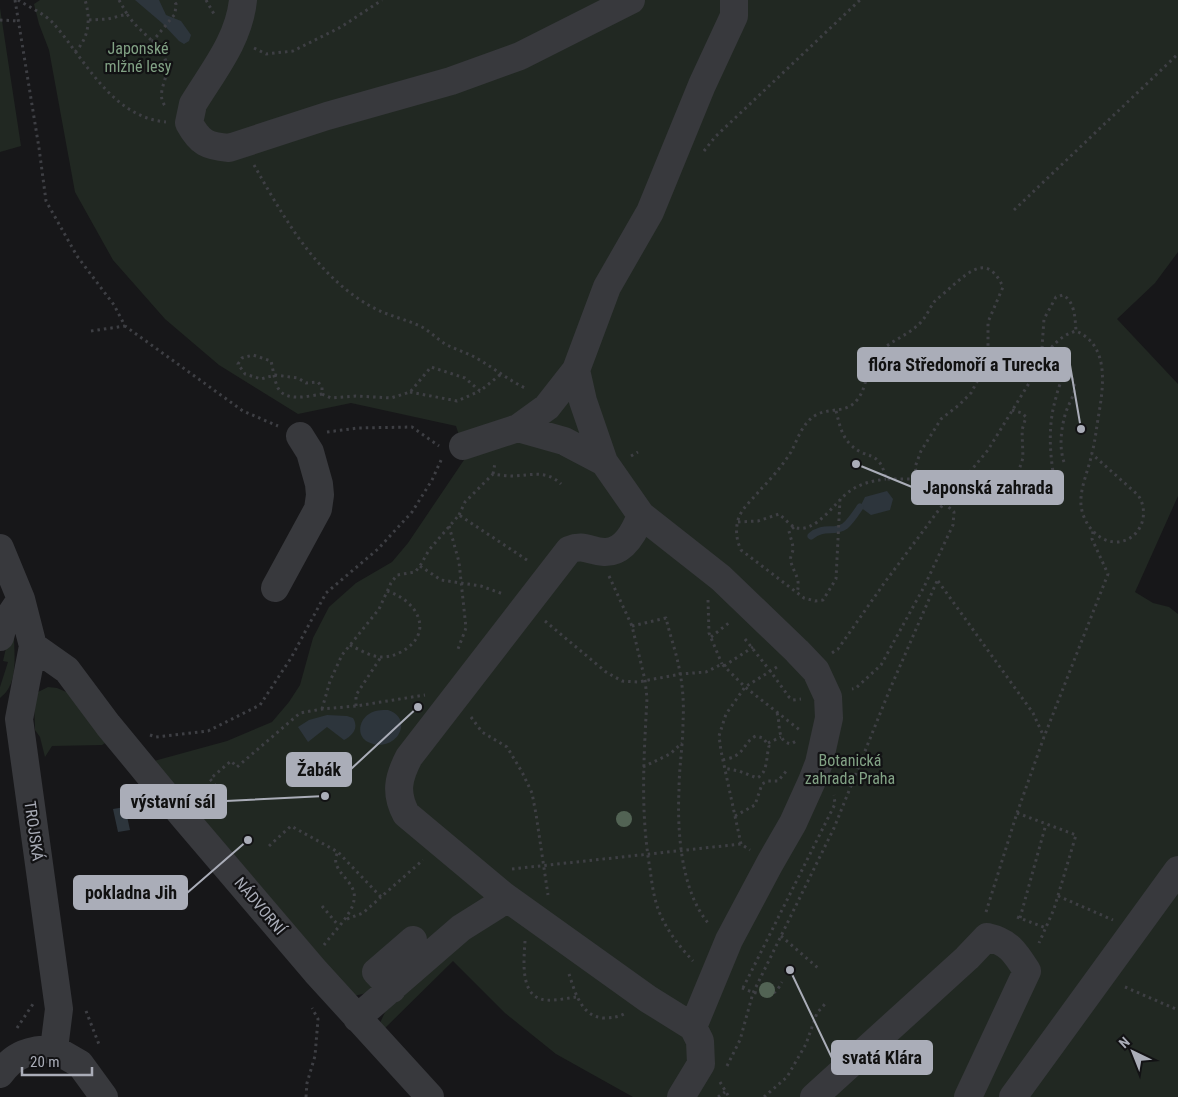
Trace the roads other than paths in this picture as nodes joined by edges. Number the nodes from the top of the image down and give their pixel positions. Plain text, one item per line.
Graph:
1 (243, 0) edge
2 (631, 0) edge
3 (734, 0) edge
4 (576, 370) junction
5 (518, 428) junction
6 (300, 436) road end
7 (463, 446) dead end
8 (604, 462) junction
9 (641, 515) junction
10 (0, 548) edge
11 (275, 588) dead end
12 (21, 599) junction
13 (0, 637) edge
14 (33, 646) junction
15 (9, 714) edge
16 (1178, 870) edge
17 (504, 896) junction
18 (413, 940) dead end
19 (392, 989) junction
20 (357, 1018) junction
21 (693, 1027) junction
22 (54, 1049) junction
23 (0, 1074) edge
24 (104, 1097) edge
25 (430, 1097) edge
26 (681, 1097) edge
27 (814, 1097) edge
28 (968, 1097) edge
29 (1013, 1097) edge

1 - 2 street
3 - 4 street
4 - 5 street
4 - 8 street
5 - 7 street
5 - 8 street
6 - 11 street
8 - 9 street
9 - 17 street
9 - 21 street
10 - 12 street, TROJSKÁ
12 - 13 street
12 - 14 street, TROJSKÁ
14 - 15 street, TROJSKÁ
14 - 20 street, NÁDVORNÍ
15 - 22 street, TROJSKÁ
16 - 29 street
17 - 19 street
17 - 21 street
18 - 19 street
19 - 20 street
20 - 25 street, NÁDVORNÍ
21 - 26 street
22 - 23 street
22 - 24 street
27 - 28 street

